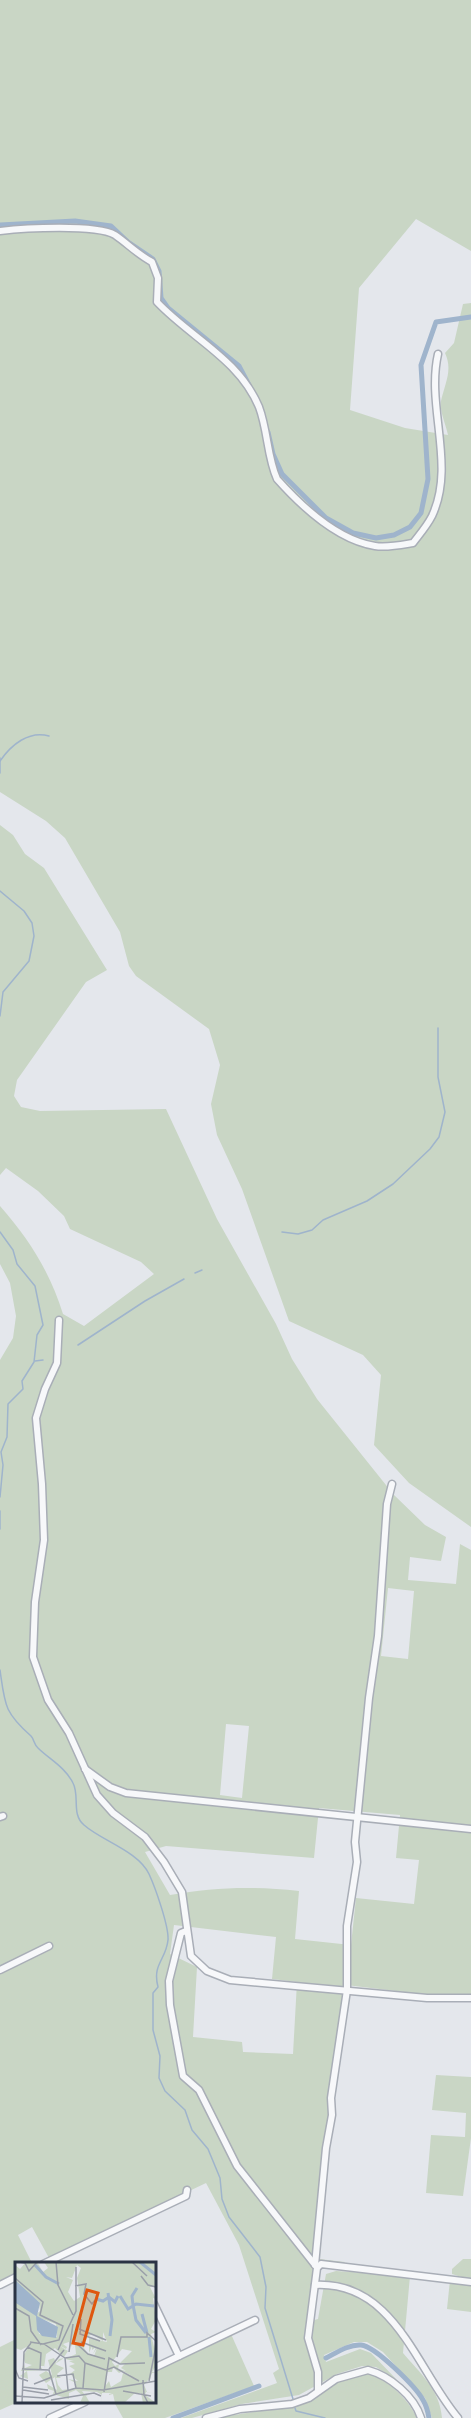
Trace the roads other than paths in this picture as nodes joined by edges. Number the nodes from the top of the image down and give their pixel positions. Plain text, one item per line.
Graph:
1 (0, 231) edge
2 (438, 354) dead end
3 (59, 1320) dead end
4 (392, 1484) dead end
5 (83, 1768) junction
6 (358, 1816) junction
7 (471, 1829) edge
8 (186, 1931) junction
9 (49, 1946) dead end
10 (0, 1970) edge
11 (347, 1990) junction
12 (471, 1998) edge
13 (187, 2190) dead end
14 (47, 2262) edge
15 (316, 2266) junction
16 (15, 2278) edge
17 (471, 2282) edge
18 (0, 2285) edge
19 (315, 2285) junction
20 (156, 2308) edge
21 (255, 2320) dead end
22 (179, 2356) junction
23 (156, 2367) edge
24 (318, 2391) junction
25 (83, 2403) edge
26 (50, 2418) edge
27 (206, 2418) edge
28 (421, 2418) edge
29 (458, 2418) edge

1 - 2 street
3 - 5 street
4 - 6 street
5 - 6 street
5 - 8 street
6 - 7 street
6 - 11 street
8 - 11 street
8 - 15 street
9 - 10 street
11 - 12 street
11 - 15 street
13 - 14 street
15 - 17 street
15 - 19 street
16 - 18 street
19 - 24 street
19 - 29 street
20 - 22 street
21 - 22 street
22 - 23 street
24 - 27 street
24 - 28 street
25 - 26 street

